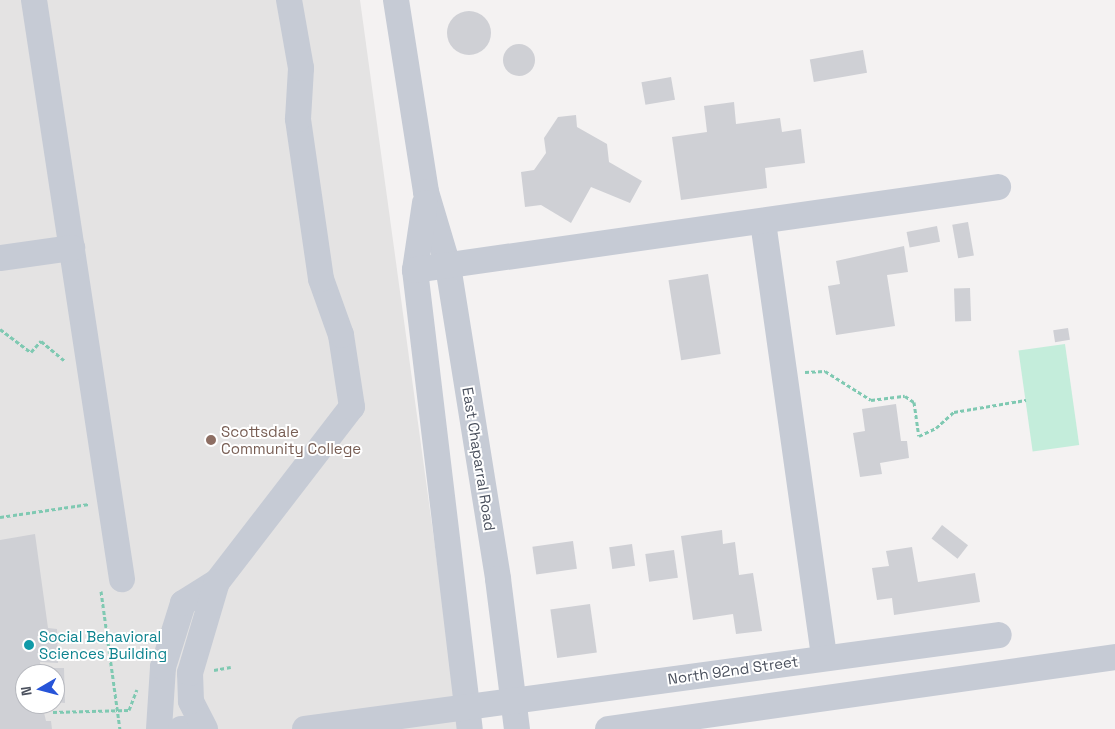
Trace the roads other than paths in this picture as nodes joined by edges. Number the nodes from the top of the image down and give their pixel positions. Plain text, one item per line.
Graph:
1 (34, 0) edge
2 (289, 0) edge
3 (396, 0) edge
4 (998, 187) dead end
5 (426, 192) junction
6 (762, 222) junction
7 (72, 248) junction
8 (0, 258) edge
9 (448, 266) junction
10 (415, 270) junction
11 (217, 582) junction
12 (111, 584) road end
13 (999, 635) dead end
14 (824, 657) junction
15 (1115, 657) edge
16 (513, 700) junction
17 (468, 718) edge
18 (160, 729) edge
19 (181, 729) edge
20 (197, 729) edge
21 (206, 729) edge
22 (305, 729) edge
23 (517, 729) edge
24 (608, 729) edge

1 - 7 street
2 - 11 street
3 - 5 street, East Chaparral Road
4 - 6 street
5 - 9 street, East Chaparral Road
5 - 10 street, East Chaparral Road
6 - 9 street
6 - 14 street
7 - 8 street
7 - 12 street
9 - 10 street
9 - 16 street, East Chaparral Road
10 - 17 street, East Chaparral Road
11 - 18 street
11 - 21 street
13 - 14 street, North 92nd Street
14 - 16 street, North 92nd Street
15 - 24 street
16 - 17 street, North 92nd Street
16 - 23 street, East Chaparral Road
17 - 22 street, North 92nd Street
19 - 20 street

